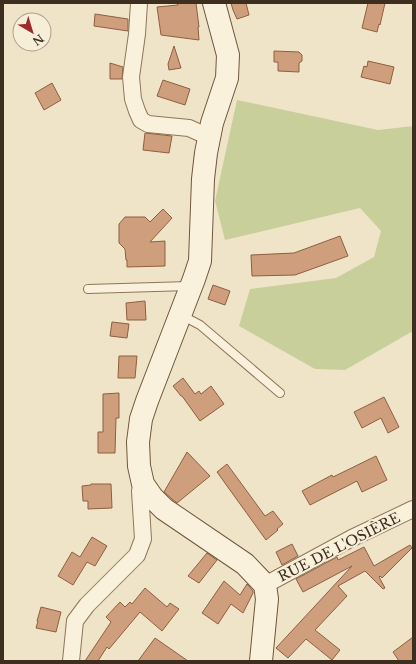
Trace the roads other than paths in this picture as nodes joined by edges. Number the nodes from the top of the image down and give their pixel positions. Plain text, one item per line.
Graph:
1 (139, 3) edge
2 (214, 3) edge
3 (209, 137) junction
4 (191, 286) junction
5 (88, 289) dead end
6 (180, 314) junction
7 (280, 393) dead end
8 (143, 484) junction
9 (413, 509) edge
10 (266, 585) junction
11 (71, 661) edge
12 (261, 661) edge

1 - 3 street
2 - 3 street
3 - 4 street
4 - 5 lane
4 - 6 street
6 - 7 lane
6 - 8 street
8 - 10 street
8 - 11 street
9 - 10 street, RUE DE L'OSIÈRE
10 - 12 street

